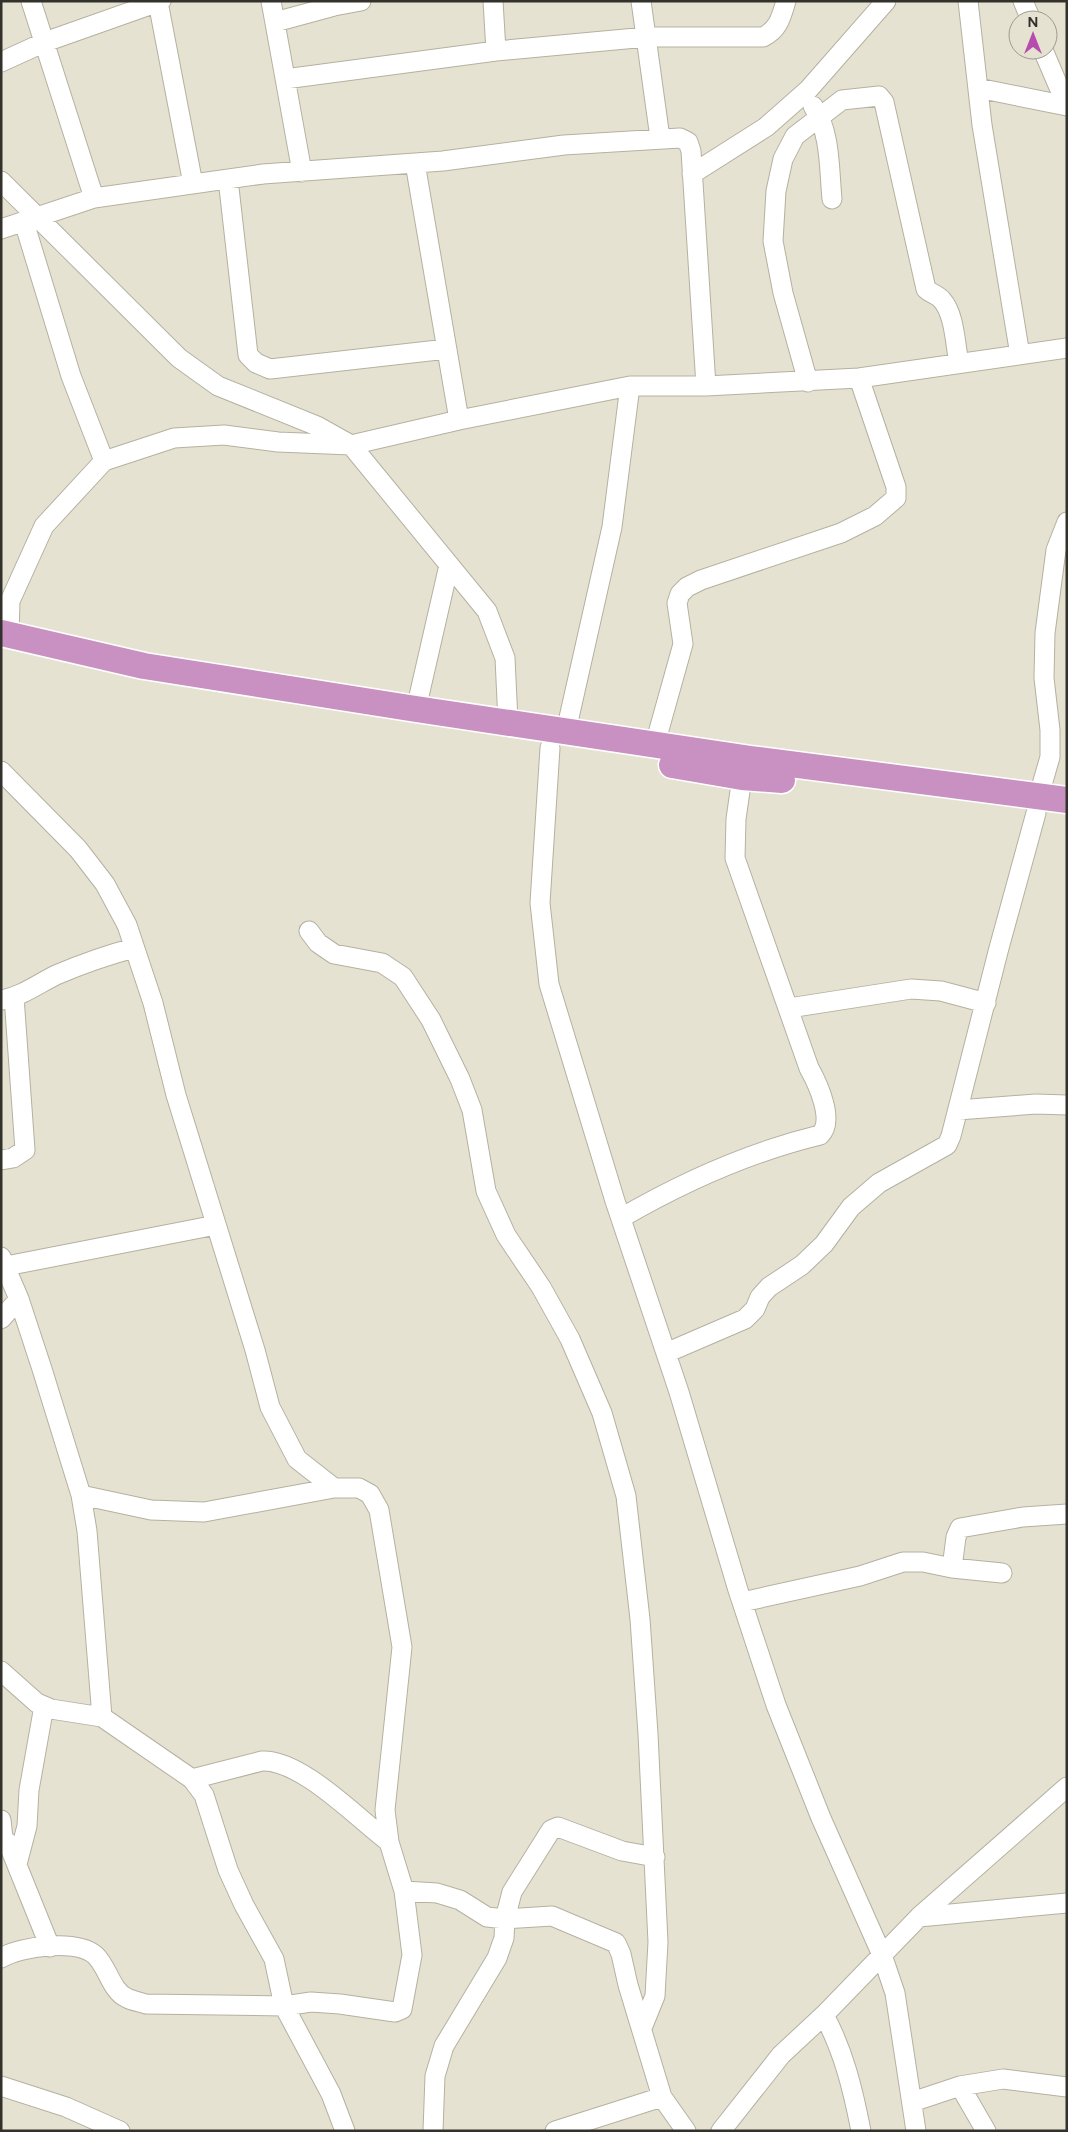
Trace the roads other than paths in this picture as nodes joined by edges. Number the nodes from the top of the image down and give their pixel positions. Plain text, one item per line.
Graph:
1 (31, 1) edge
2 (271, 1) edge
3 (361, 1) edge
4 (493, 1) edge
5 (641, 1) edge
6 (786, 1) edge
7 (886, 1) edge
8 (968, 1) edge
9 (159, 2) edge
10 (275, 22) junction
11 (647, 37) junction
12 (45, 42) junction
13 (496, 51) junction
14 (1047, 60) edge
15 (1, 62) edge
16 (286, 79) junction
17 (978, 88) junction
18 (804, 93) junction
19 (1067, 106) edge
20 (820, 116) junction
21 (660, 138) junction
22 (415, 163) junction
23 (302, 172) junction
24 (692, 174) junction
25 (228, 179) junction
26 (1, 181) edge
27 (193, 184) junction
28 (94, 198) junction
29 (832, 199) dead end
30 (30, 219) junction
31 (1, 229) edge
32 (1067, 348) edge
33 (447, 349) junction
34 (1020, 355) junction
35 (959, 363) junction
36 (859, 378) junction
37 (808, 382) junction
38 (630, 386) junction
39 (706, 386) junction
40 (459, 420) junction
41 (351, 445) junction
42 (104, 461) junction
43 (1067, 522) edge
44 (449, 565) junction
45 (4, 640) edge
46 (142, 674) junction
47 (416, 709) junction
48 (508, 722) junction
49 (558, 739) junction
50 (655, 744) junction
51 (1, 771) edge
52 (742, 777) junction
53 (1067, 800) edge
54 (1038, 804) junction
55 (1067, 818) edge
56 (309, 931) dead end
57 (134, 948) junction
58 (8, 999) edge
59 (986, 1003) junction
60 (789, 1008) junction
61 (1067, 1105) edge
62 (958, 1110) junction
63 (1, 1160) edge
64 (621, 1218) junction
65 (216, 1225) junction
66 (4, 1261) edge
67 (19, 1299) junction
68 (1, 1319) edge
69 (666, 1353) junction
70 (334, 1488) junction
71 (81, 1494) junction
72 (1067, 1514) edge
73 (952, 1568) junction
74 (1002, 1573) dead end
75 (742, 1602) junction
76 (1, 1671) edge
77 (44, 1706) junction
78 (102, 1717) junction
79 (192, 1779) junction
80 (1067, 1787) edge
81 (2, 1832) edge
82 (389, 1842) junction
83 (655, 1857) junction
84 (17, 1864) junction
85 (404, 1891) junction
86 (1067, 1903) edge
87 (919, 1917) junction
88 (505, 1919) junction
89 (50, 1947) junction
90 (882, 1955) junction
91 (1, 1958) edge
92 (284, 2006) junction
93 (824, 2015) junction
94 (642, 2028) junction
95 (1, 2086) edge
96 (960, 2086) junction
97 (1067, 2087) edge
98 (662, 2097) junction
99 (912, 2102) junction
100 (120, 2131) edge
101 (345, 2131) edge
102 (433, 2131) edge
103 (555, 2131) edge
104 (686, 2131) edge
105 (721, 2131) edge
106 (861, 2131) edge
107 (916, 2131) edge
108 (986, 2131) edge

1 - 12 street
2 - 10 street
3 - 10 street
4 - 13 street
5 - 11 street
6 - 11 street
7 - 18 street
8 - 17 street
9 - 12 street
9 - 27 street
10 - 16 street
11 - 13 street
11 - 21 street
12 - 15 street
12 - 28 street
13 - 16 street
14 - 19 street
16 - 23 street
17 - 19 street
17 - 34 street
18 - 20 street
18 - 24 street
20 - 29 street
20 - 35 street
20 - 37 street
21 - 22 street
21 - 24 street
22 - 23 street
22 - 33 street
23 - 25 street
24 - 39 street
25 - 27 street
25 - 33 street
26 - 30 street
27 - 28 street
28 - 30 street
30 - 31 street
30 - 41 street
30 - 42 street
32 - 34 street
33 - 40 street
34 - 35 street
35 - 36 street
36 - 37 street
36 - 50 street
37 - 39 street
38 - 39 street
38 - 40 street
38 - 49 street
40 - 41 street
41 - 42 street
41 - 44 street
42 - 45 street
43 - 54 street
44 - 47 street
44 - 48 street
45 - 46 highway
46 - 47 highway
46 - 49 highway
47 - 48 highway
48 - 49 highway
49 - 50 highway
49 - 52 highway
49 - 64 street
50 - 54 highway
51 - 57 street
52 - 54 highway
52 - 60 street
53 - 54 highway
54 - 55 highway
54 - 59 street
56 - 83 street
57 - 58 street
57 - 65 street
58 - 63 street
59 - 60 street
59 - 62 street
60 - 64 street
61 - 62 street
62 - 69 street
64 - 69 street
65 - 66 street
65 - 70 street
66 - 67 street
67 - 68 street
67 - 71 street
69 - 75 street
70 - 71 street
70 - 82 street
71 - 78 street
72 - 73 street
73 - 74 street
73 - 75 street
75 - 90 street
76 - 77 street
77 - 78 street
77 - 84 street
78 - 79 street
79 - 82 street
79 - 92 street
80 - 87 street
81 - 84 street
82 - 85 street
83 - 88 street
83 - 94 street
84 - 89 street
85 - 88 street
85 - 92 street
86 - 87 street
87 - 90 street
88 - 94 street
88 - 102 street
89 - 91 street
89 - 92 street
90 - 93 street
90 - 99 street
92 - 101 street
93 - 105 street
93 - 106 street
94 - 98 street
95 - 100 street
96 - 97 street
96 - 99 street
96 - 108 street
98 - 103 street
98 - 104 street
99 - 107 street

